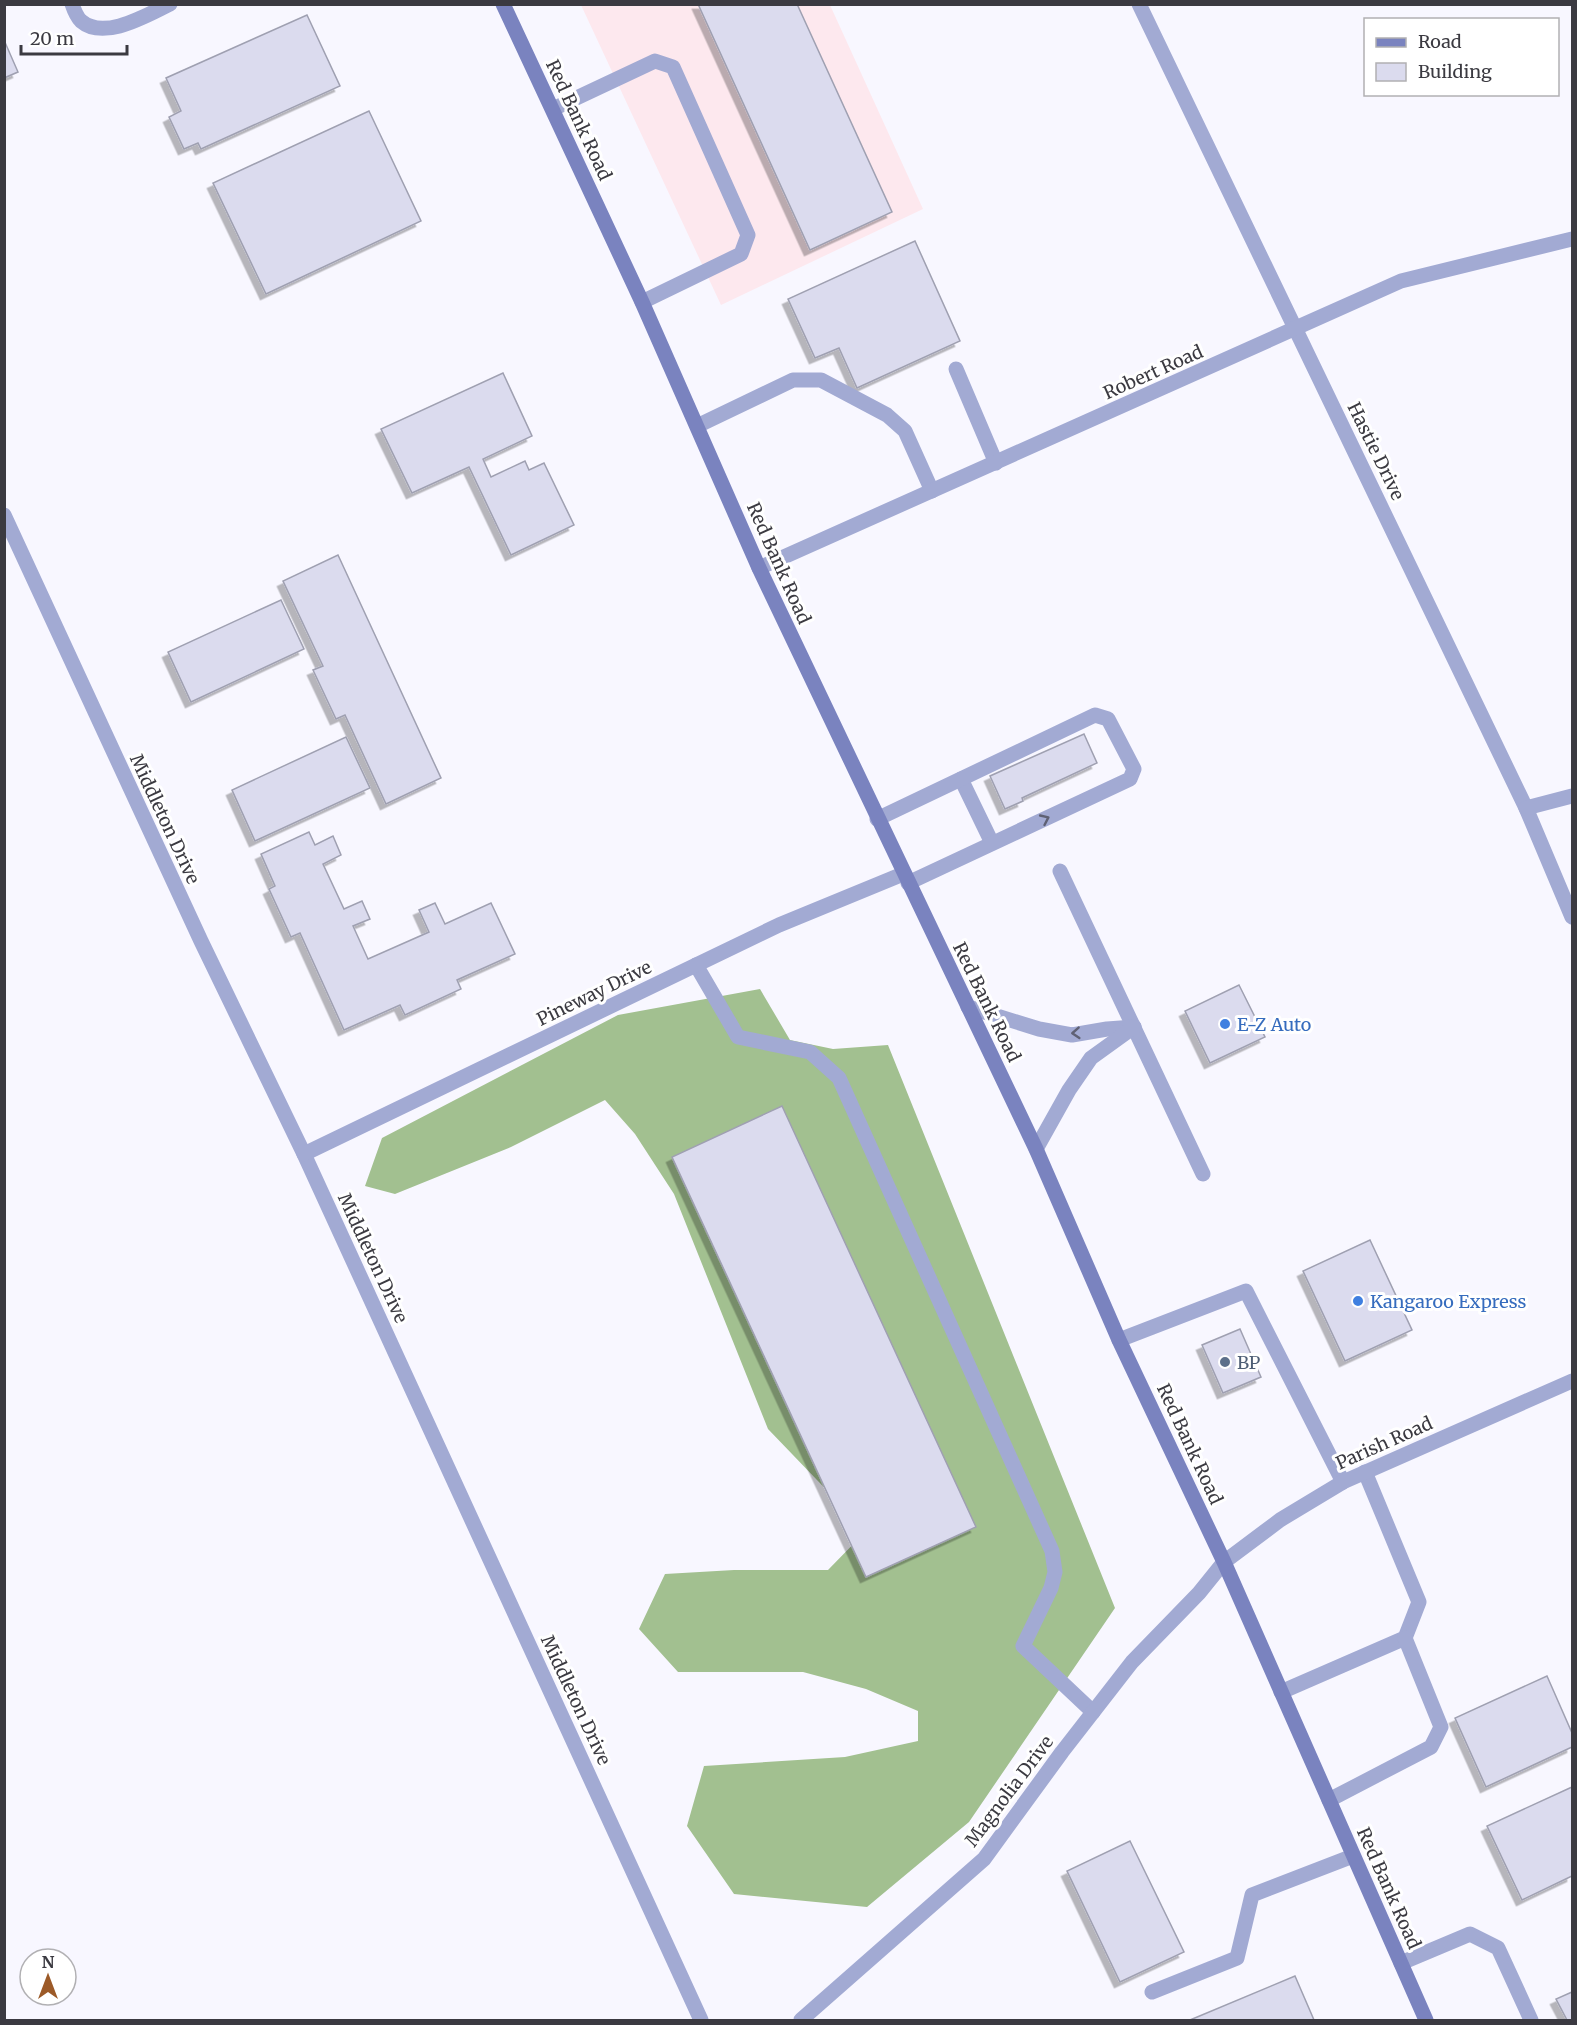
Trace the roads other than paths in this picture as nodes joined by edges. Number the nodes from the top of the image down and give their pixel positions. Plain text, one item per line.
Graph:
1 (72, 4) edge
2 (170, 4) edge
3 (503, 4) edge
4 (1139, 4) edge
5 (553, 109) junction
6 (1572, 239) edge
7 (642, 302) junction
8 (1295, 330) junction
9 (957, 369) dead end
10 (697, 426) junction
11 (996, 463) junction
12 (933, 491) junction
13 (4, 514) edge
14 (759, 568) junction
15 (961, 779) junction
16 (1572, 796) edge
17 (1526, 808) junction
18 (878, 819) junction
19 (992, 843) junction
20 (1060, 871) dead end
21 (906, 878) junction
22 (1572, 917) edge
23 (696, 965) junction
24 (968, 1007) junction
25 (1134, 1027) junction
26 (1036, 1149) junction
27 (304, 1154) junction
28 (1203, 1174) dead end
29 (1119, 1341) junction
30 (1572, 1381) edge
31 (1365, 1472) junction
32 (1343, 1482) junction
33 (1224, 1562) junction
34 (1405, 1638) junction
35 (1281, 1692) junction
36 (1093, 1712) junction
37 (1329, 1800) junction
38 (1353, 1856) junction
39 (1401, 1963) junction
40 (1152, 1992) dead end
41 (701, 2020) edge
42 (801, 2020) edge
43 (1426, 2020) edge
44 (1531, 2020) edge

1 - 2 street
3 - 5 main road, Red Bank Road
4 - 8 street, Hastie Drive
5 - 7 main road, Red Bank Road
5 - 7 street
6 - 8 street, Robert Road
7 - 10 main road, Red Bank Road
8 - 11 street, Robert Road
8 - 17 street, Hastie Drive
9 - 11 street
10 - 12 street
10 - 14 main road, Red Bank Road
11 - 12 street, Robert Road
12 - 14 street, Robert Road
13 - 27 street, Middleton Drive
14 - 18 main road, Red Bank Road
15 - 18 street
15 - 19 street
19 -> 15 street, Pineway Drive
16 - 17 street
17 - 22 street, Hastie Drive
18 - 21 main road, Red Bank Road
19 - 21 street, Pineway Drive
20 - 25 street
21 - 23 street, Pineway Drive
21 - 24 main road, Red Bank Road
23 - 27 street, Pineway Drive
23 - 36 street
25 -> 24 street
24 - 26 main road, Red Bank Road
25 - 26 street
25 - 28 street
26 - 29 main road, Red Bank Road
27 - 41 street, Middleton Drive
29 - 32 street
29 - 33 main road, Red Bank Road
30 - 31 street, Parish Road
31 - 32 street, Parish Road
31 - 34 street
32 - 33 street, Parish Road
33 - 35 main road, Red Bank Road
33 - 36 street, Magnolia Drive
34 - 35 street
34 - 37 street
35 - 37 main road, Red Bank Road
36 - 42 street, Magnolia Drive
37 - 38 main road, Red Bank Road
38 - 39 main road, Red Bank Road
38 - 40 street
39 - 43 main road, Red Bank Road
39 - 44 street

